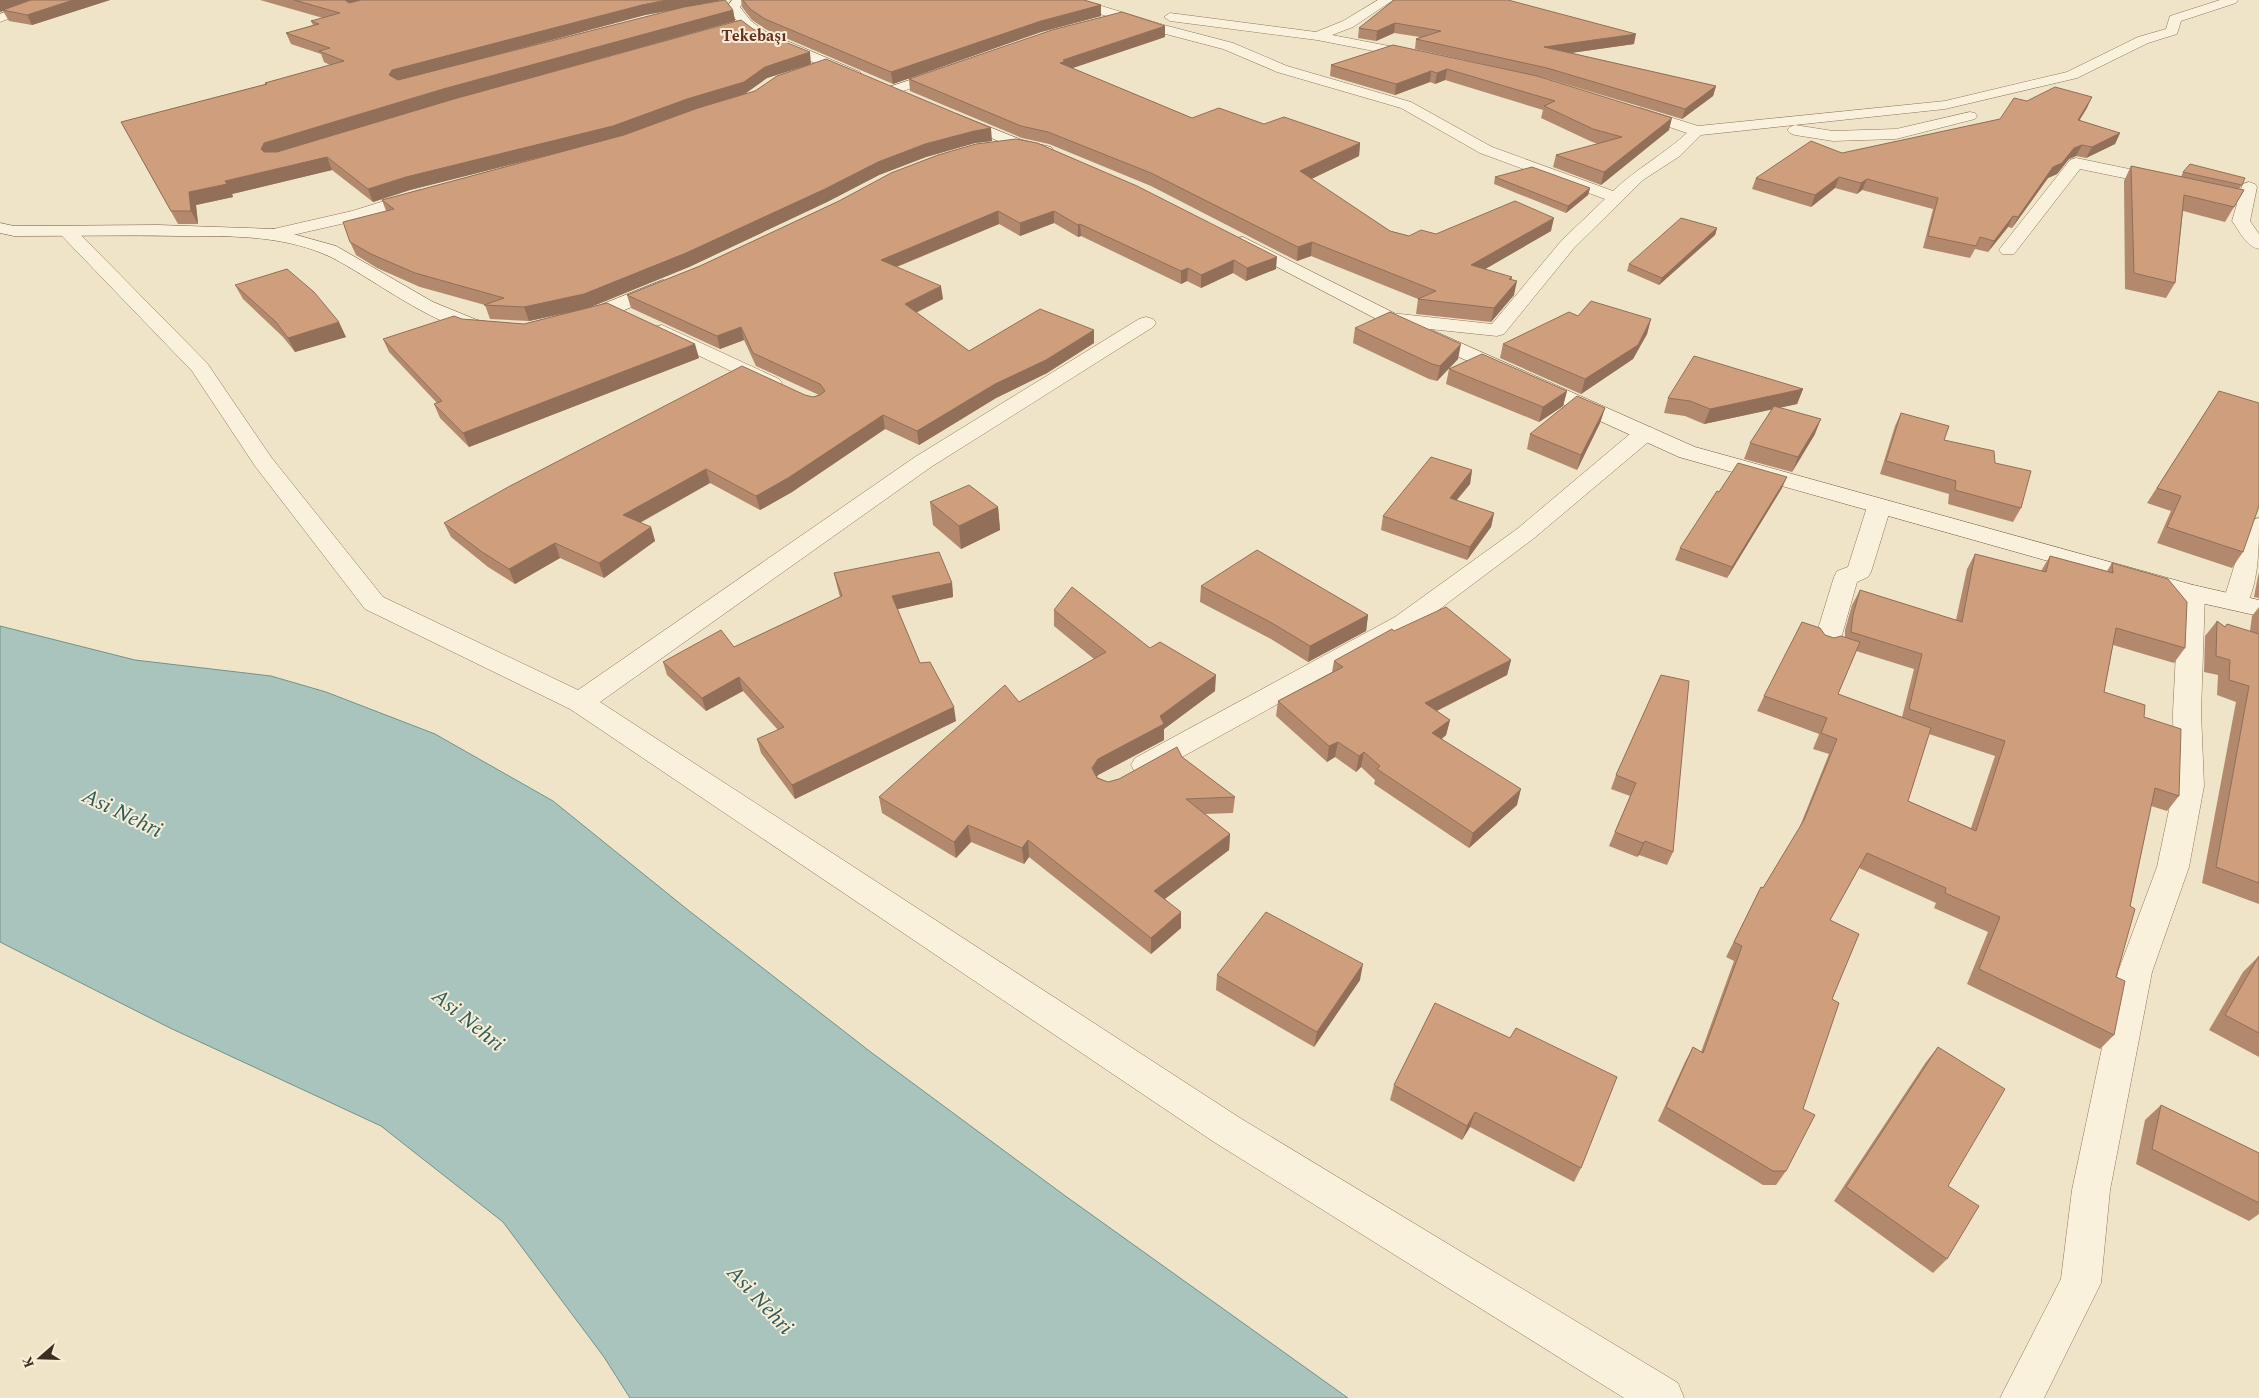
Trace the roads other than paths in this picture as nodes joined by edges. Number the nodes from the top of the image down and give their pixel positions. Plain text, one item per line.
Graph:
1 (46, 0) edge
2 (1070, 0) edge
3 (1387, 0) edge
4 (2232, 0) edge
5 (728, 4) edge
6 (1116, 8) edge
7 (0, 18) edge
8 (1093, 24) edge
9 (1251, 27) junction
10 (1317, 36) junction
11 (1228, 46) junction
12 (1437, 59) edge
13 (829, 64) junction
14 (956, 69) edge
15 (805, 73) edge
16 (892, 91) junction
17 (1623, 107) edge
18 (1982, 114) dead end
19 (1756, 124) junction
20 (1697, 131) junction
21 (1017, 144) junction
22 (984, 149) edge
23 (1060, 156) edge
24 (436, 191) edge
25 (1615, 198) junction
26 (0, 228) edge
27 (67, 232) junction
28 (1225, 232) edge
29 (275, 234) junction
30 (2259, 244) edge
31 (2008, 250) dead end
32 (679, 280) edge
33 (611, 307) junction
34 (1391, 319) junction
35 (567, 320) edge
36 (1146, 323) dead end
37 (502, 327) edge
38 (788, 391) edge
39 (1645, 433) junction
40 (1879, 508) junction
41 (2259, 525) edge
42 (2192, 593) junction
43 (2248, 605) edge
44 (1827, 642) edge
45 (580, 702) junction
46 (1126, 776) edge
47 (1663, 1398) edge
48 (2021, 1398) edge

1 - 7 street
2 - 6 street
3 - 10 street
4 - 19 street
5 - 13 street
6 - 8 street
6 - 9 street
6 - 11 street
9 - 10 street
9 - 11 street
10 - 12 street
11 - 25 street
13 - 15 street
13 - 16 street
14 - 16 street
16 - 21 street
17 - 20 street
18 - 19 street
19 - 20 street
20 - 25 street
21 - 22 street
21 - 23 street
24 - 29 street
25 - 34 street
26 - 27 street
27 - 29 street
27 - 45 street
28 - 34 street
29 - 37 street
30 - 31 street
32 - 33 street
33 - 35 street
33 - 38 street
34 - 39 street
36 - 45 street
39 - 40 street
39 - 46 street
40 - 42 street
40 - 44 street
41 - 43 street
42 - 43 street
42 - 48 street
45 - 47 street

